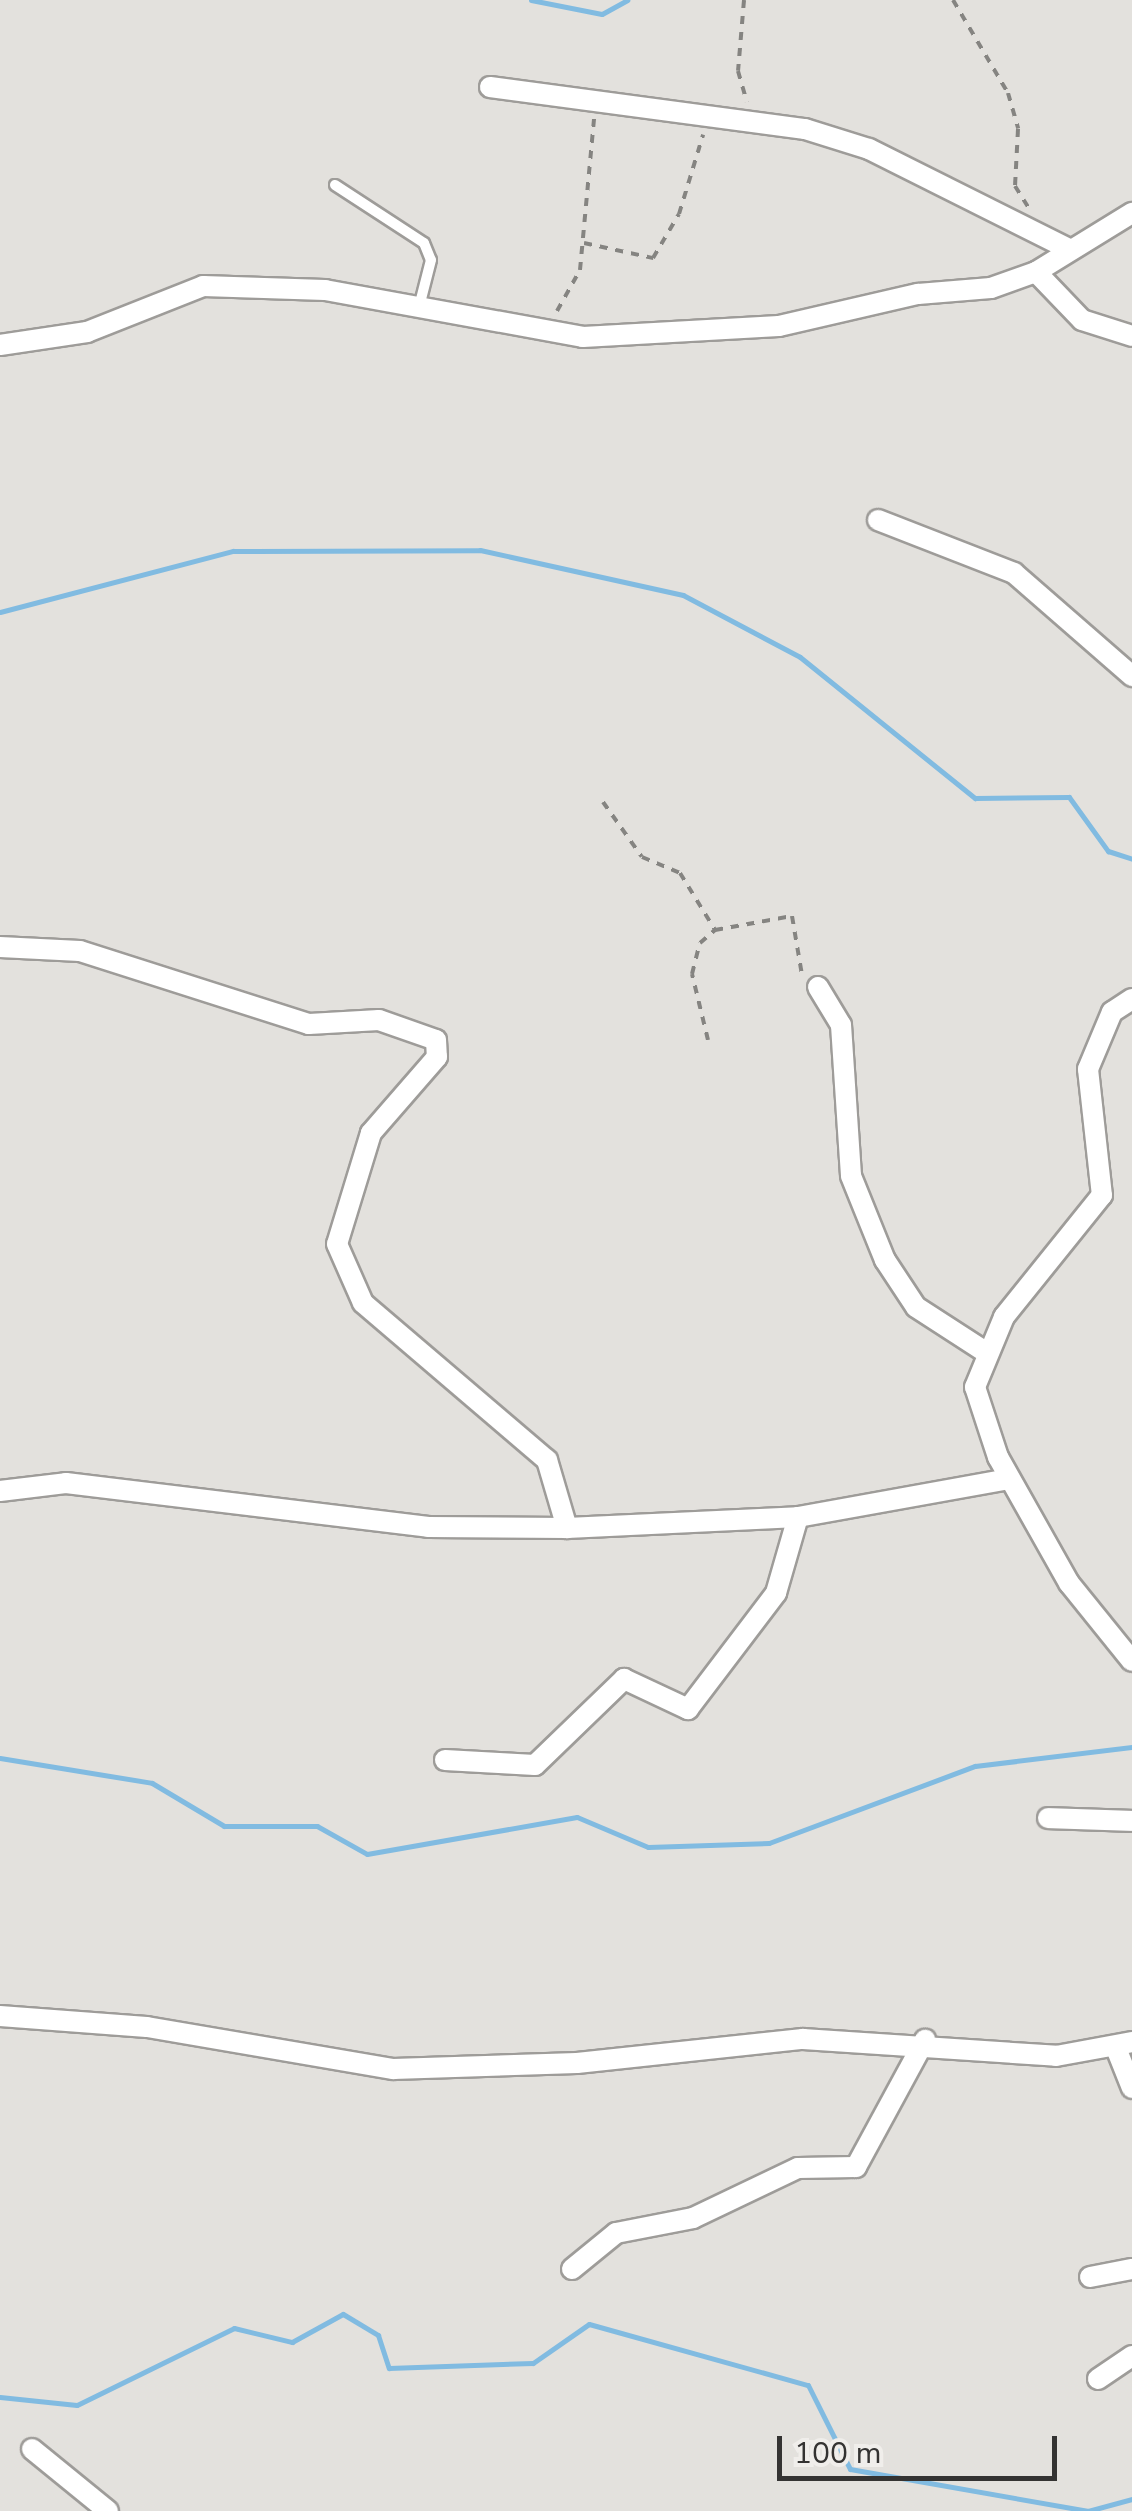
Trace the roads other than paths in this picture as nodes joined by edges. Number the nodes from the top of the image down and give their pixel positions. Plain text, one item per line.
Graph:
1 (490, 87) dead end
2 (335, 185) dead end
3 (1132, 213) edge
4 (1069, 250) junction
5 (1036, 272) junction
6 (420, 303) junction
7 (1132, 336) edge
8 (0, 345) edge
9 (878, 520) dead end
10 (1132, 676) edge
11 (0, 947) edge
12 (818, 987) road end
13 (1132, 999) edge
14 (984, 1351) junction
15 (1010, 1478) junction
16 (1, 1488) edge
17 (798, 1517) junction
18 (568, 1528) junction
19 (1132, 1661) edge
20 (444, 1760) dead end
21 (1048, 1818) dead end
22 (1132, 1821) edge
23 (0, 2016) edge
24 (925, 2040) junction
25 (1124, 2045) edge
26 (1132, 2088) edge
27 (572, 2269) dead end
28 (1132, 2269) edge
29 (1090, 2277) dead end
30 (1132, 2356) edge
31 (1098, 2379) dead end
32 (32, 2449) dead end
33 (108, 2511) edge

1 - 4 street
2 - 6 lane
3 - 4 street
4 - 5 street
5 - 6 street
5 - 7 street
6 - 8 street
9 - 10 street
11 - 18 street
12 - 14 street
13 - 14 street
14 - 15 street
15 - 17 street
15 - 19 street
16 - 18 street
17 - 18 street
17 - 20 street
21 - 22 street
23 - 24 street
24 - 25 street
24 - 27 street
25 - 26 street
28 - 29 street
30 - 31 street
32 - 33 street

